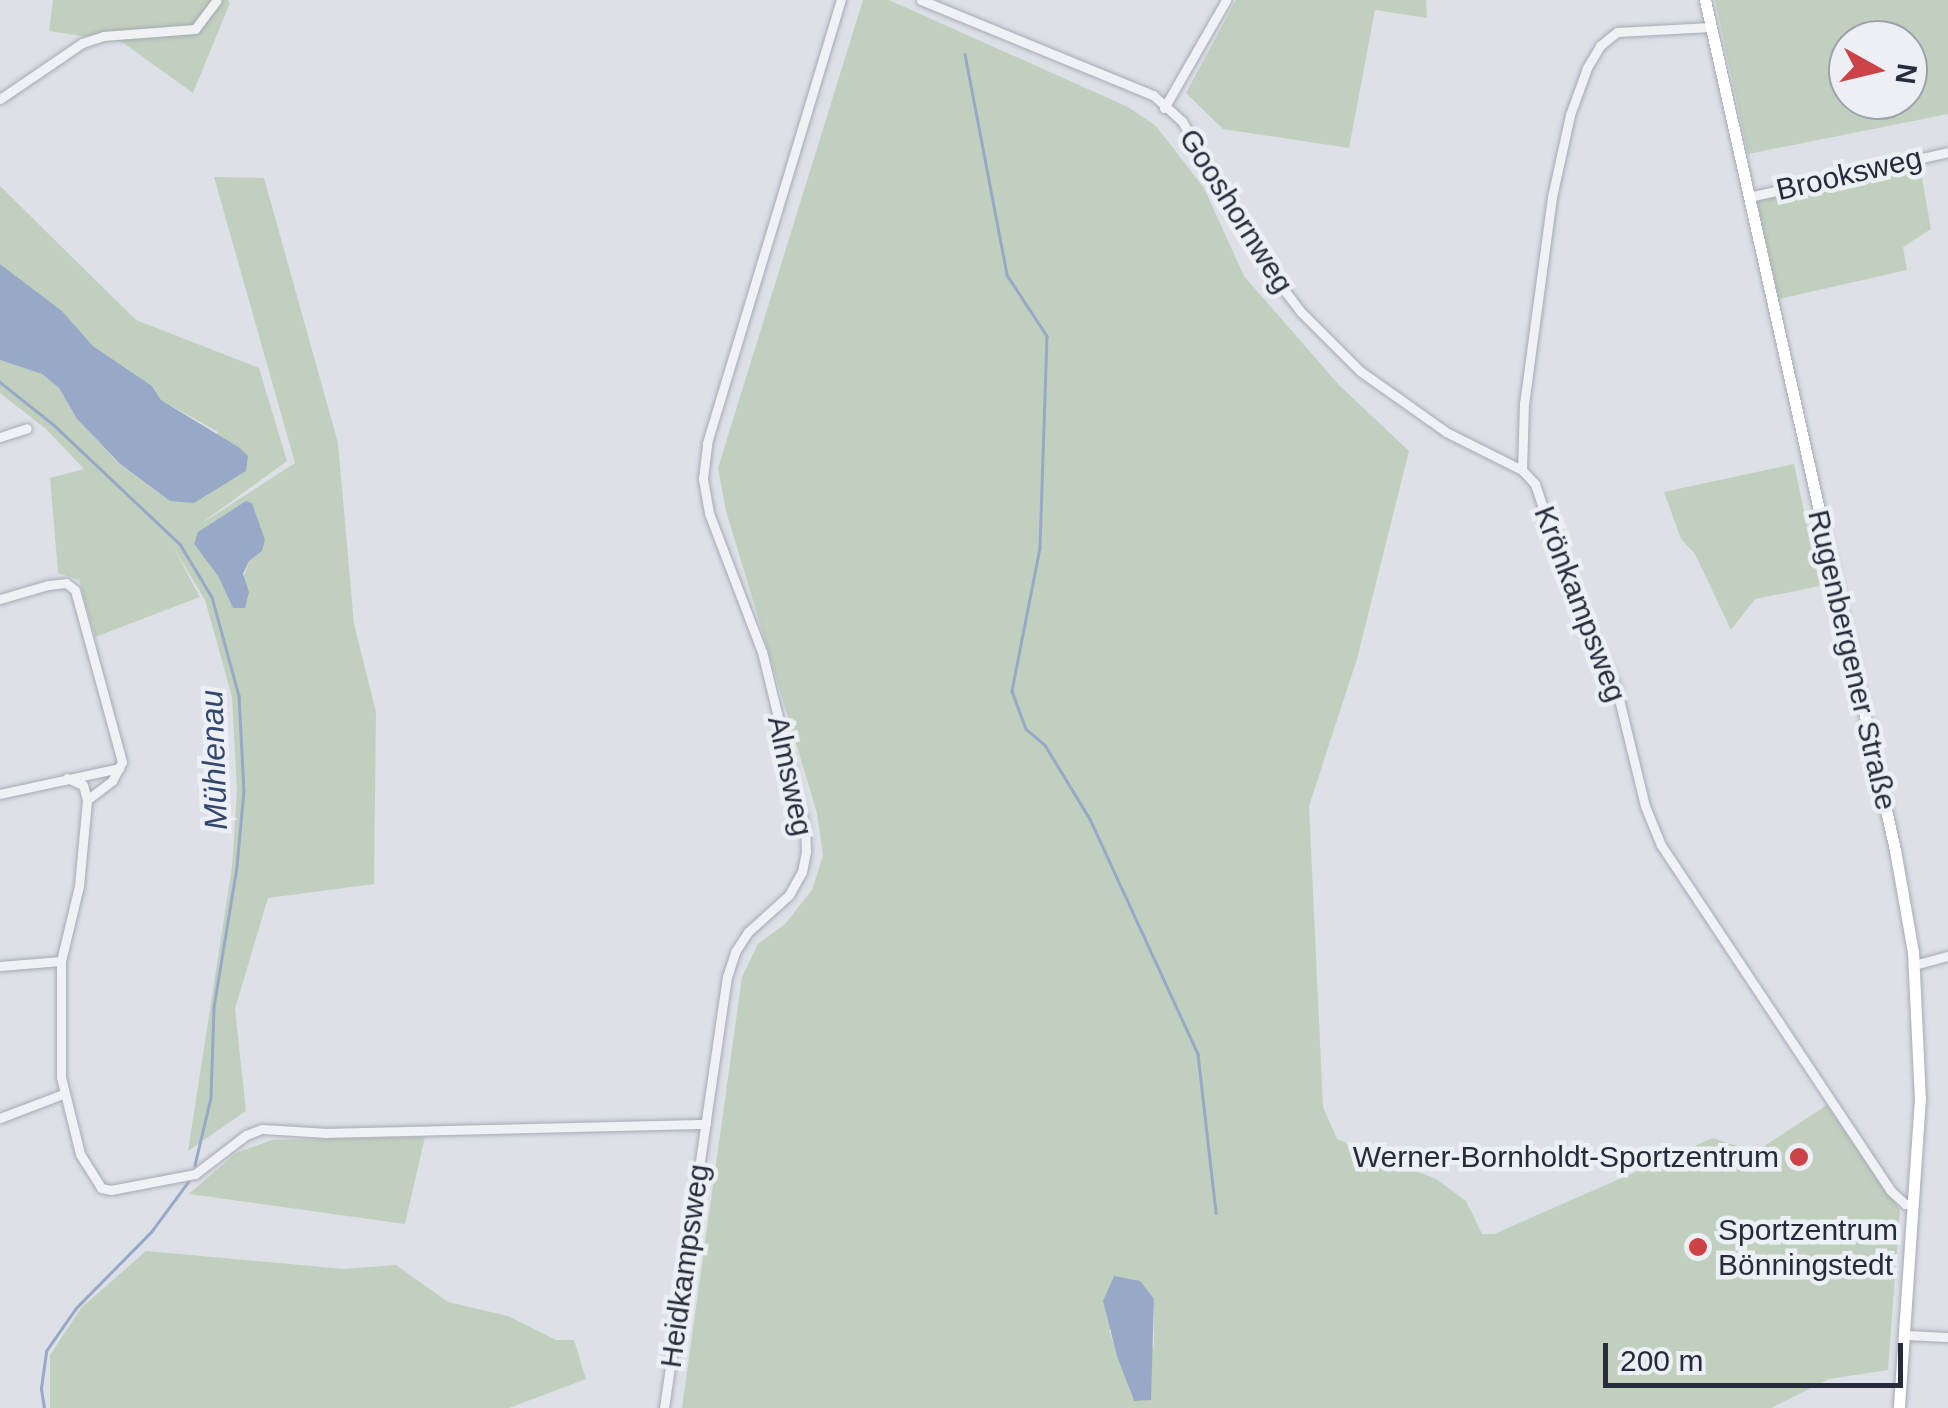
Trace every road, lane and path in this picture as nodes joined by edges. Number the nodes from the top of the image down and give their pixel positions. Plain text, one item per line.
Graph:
1 (217, 0) edge
2 (841, 0) edge
3 (922, 0) edge
4 (1226, 0) edge
5 (1705, 0) edge
6 (1711, 27) junction
7 (0, 99) edge
8 (1164, 108) junction
9 (1948, 152) edge
10 (1749, 197) junction
11 (27, 428) dead end
12 (0, 437) edge
13 (1522, 470) junction
14 (0, 599) edge
15 (120, 768) junction
16 (67, 778) junction
17 (0, 794) edge
18 (87, 800) junction
19 (1948, 956) edge
20 (61, 961) junction
21 (1914, 964) junction
22 (0, 966) edge
23 (63, 1094) junction
24 (0, 1118) edge
25 (706, 1124) junction
26 (1913, 1204) junction
27 (1905, 1332) junction
28 (1948, 1337) edge
29 (664, 1408) edge
30 (1899, 1408) edge

1 - 7 street
2 - 25 street, Almsweg
3 - 8 street, Gooshornweg
4 - 8 street
5 - 6 main road, Rugenbergener Straße
6 - 10 main road, Rugenbergener Straße
6 - 13 street, Krönkampsweg
8 - 13 street, Gooshornweg
9 - 10 street, Brooksweg
10 - 21 main road, Rugenbergener Straße
11 - 12 street
13 - 26 street, Krönkampsweg
14 - 15 street
15 - 16 street
15 - 18 street
16 - 17 street
16 - 18 street
18 - 20 street
19 - 21 street
20 - 22 street
20 - 23 street
21 - 26 main road, Rugenbergener Straße
23 - 24 street
23 - 25 street
25 - 29 street, Heidkampsweg
26 - 27 main road, Rugenbergener Straße
27 - 28 street
27 - 30 main road, Rugenbergener Straße

